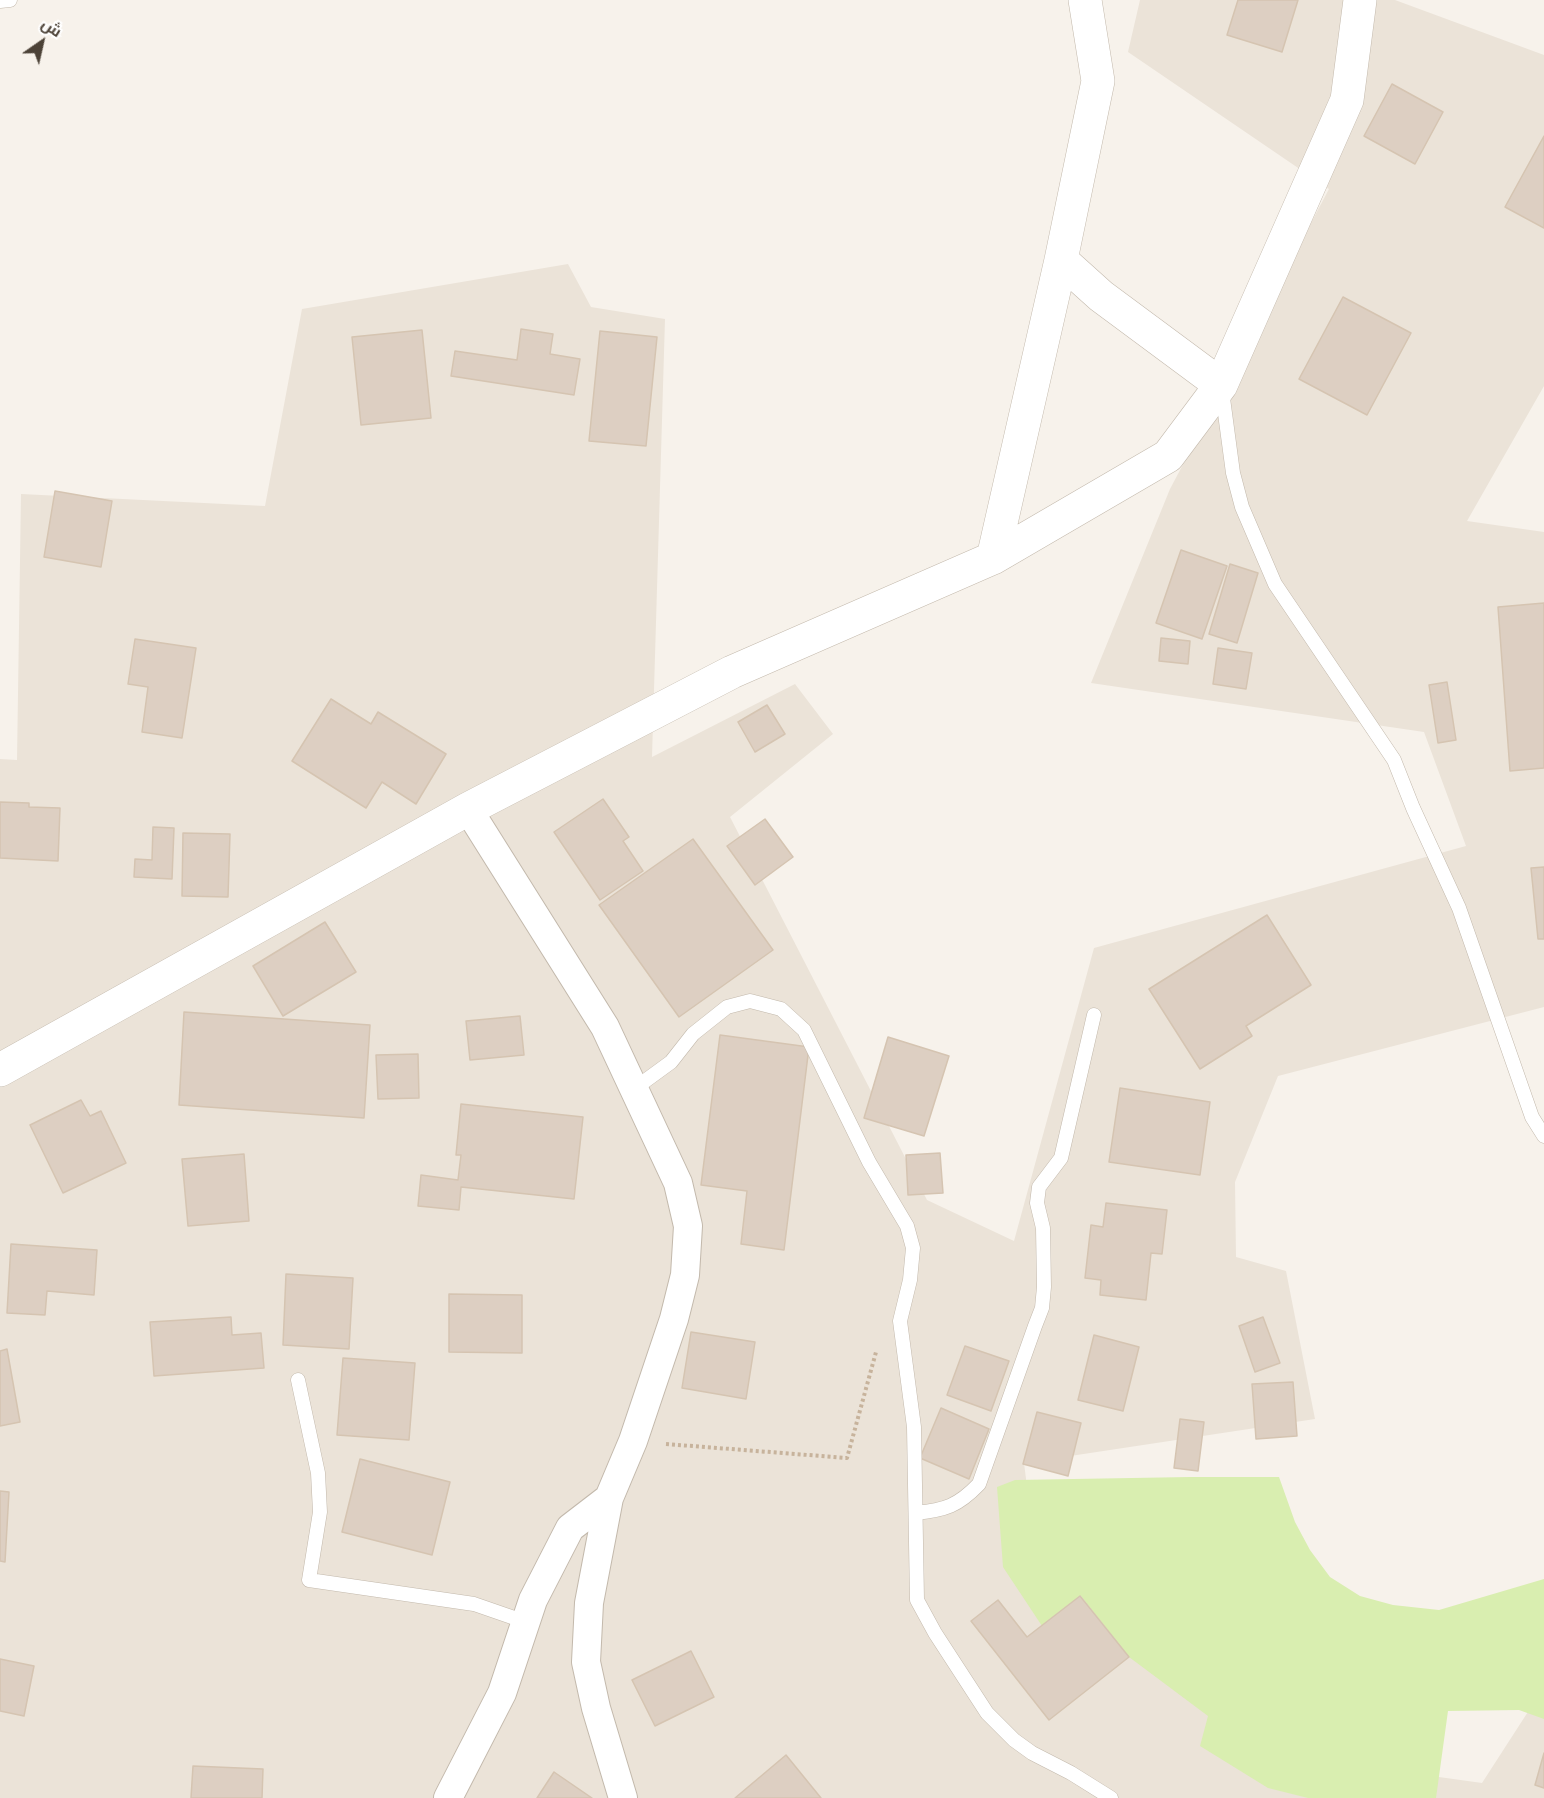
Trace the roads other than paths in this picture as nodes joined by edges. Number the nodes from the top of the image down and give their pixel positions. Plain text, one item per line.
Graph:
1 (10, 0) edge
2 (1085, 0) edge
3 (1359, 0) edge
4 (0, 2) edge
5 (1061, 260) junction
6 (1221, 385) junction
7 (993, 558) junction
8 (468, 809) junction
9 (1094, 1015) dead end
10 (0, 1070) edge
11 (634, 1089) junction
12 (1544, 1136) edge
13 (297, 1380) dead end
14 (609, 1498) junction
15 (916, 1513) junction
16 (526, 1622) junction
17 (448, 1798) edge
18 (623, 1798) edge
19 (1111, 1798) edge

1 - 4 lane
2 - 5 street
3 - 6 street
5 - 6 street
5 - 7 street
6 - 7 street
6 - 12 lane
7 - 8 street
8 - 10 street
8 - 11 street
9 - 15 lane
11 - 14 street
11 - 15 lane
13 - 16 lane
14 - 16 street
14 - 18 street
15 - 19 lane
16 - 17 street

